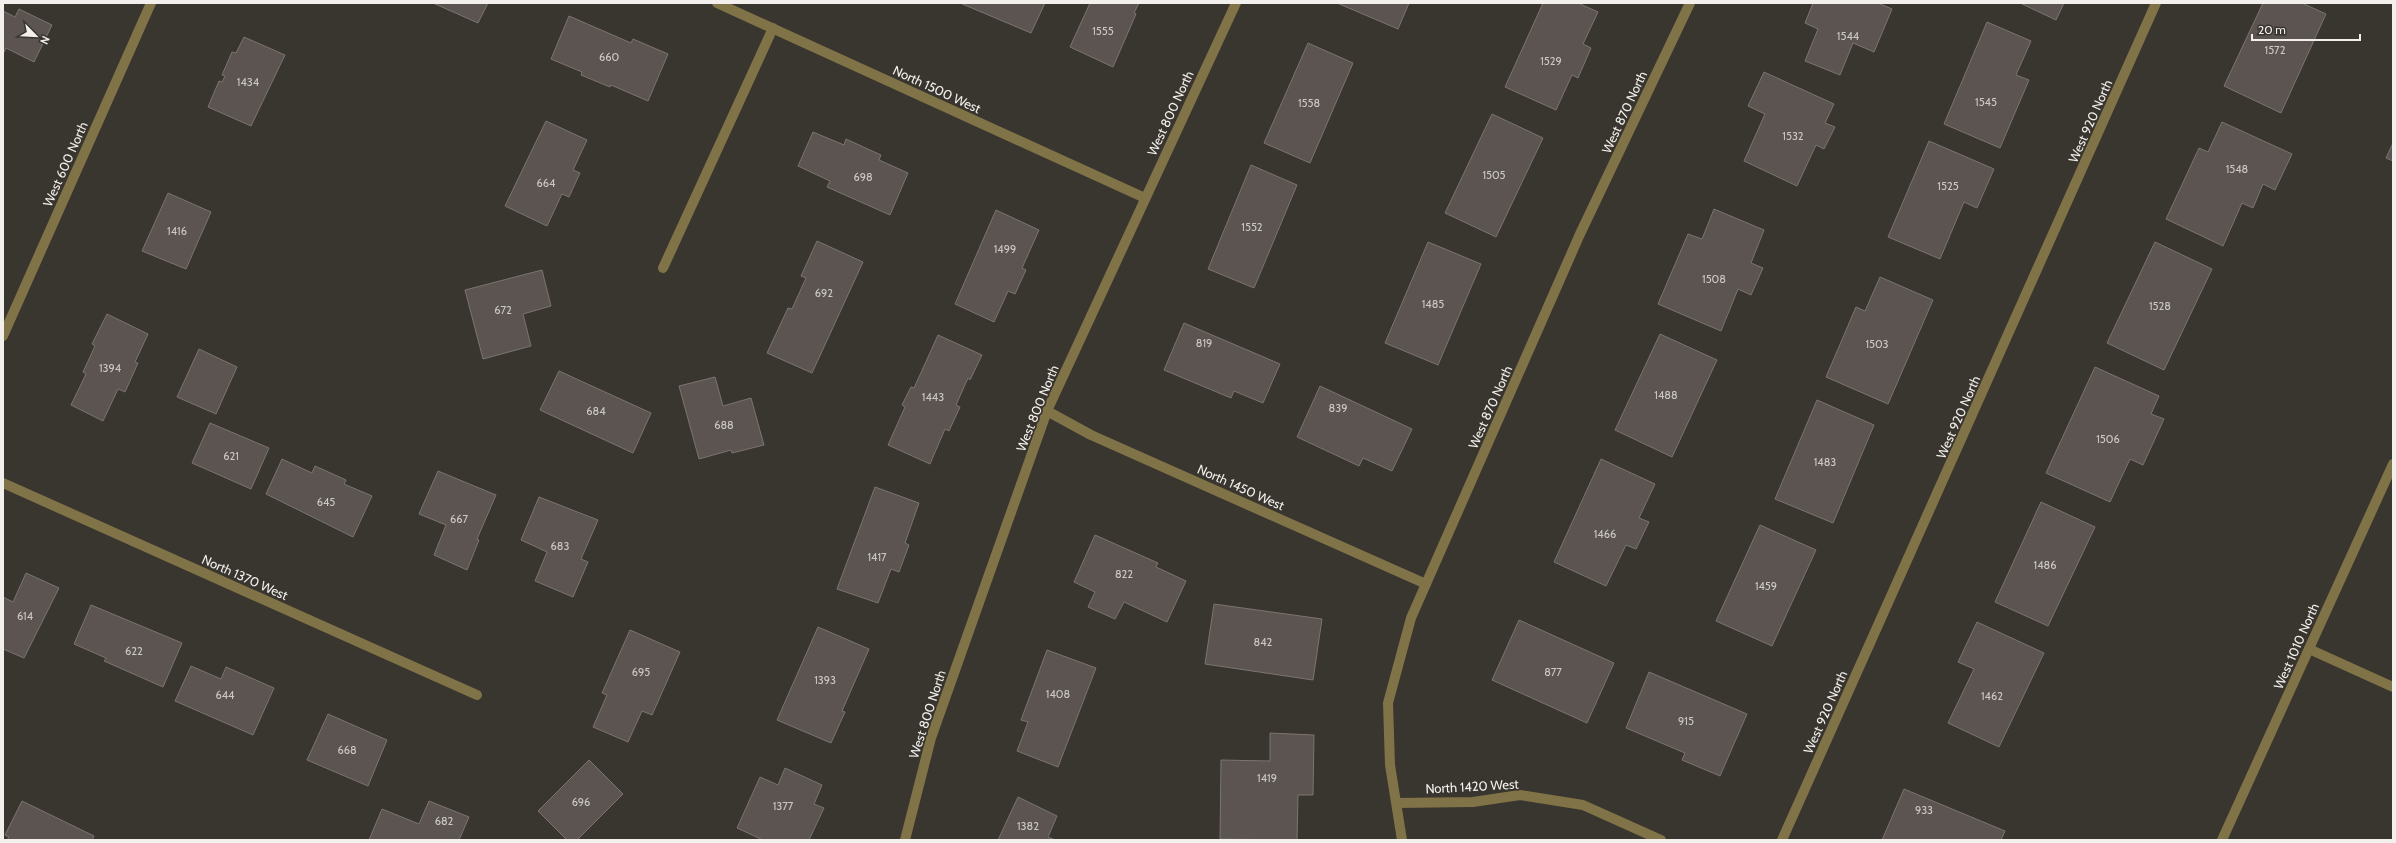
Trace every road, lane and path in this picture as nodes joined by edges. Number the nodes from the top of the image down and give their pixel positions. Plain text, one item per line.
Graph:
1 (151, 3) edge
2 (717, 3) edge
3 (1236, 3) edge
4 (1690, 3) edge
5 (2156, 3) edge
6 (773, 28) junction
7 (1145, 198) junction
8 (663, 268) dead end
9 (3, 336) edge
10 (1047, 411) junction
11 (2393, 464) edge
12 (3, 483) edge
13 (1426, 584) junction
14 (2309, 649) junction
15 (2393, 686) edge
16 (477, 695) dead end
17 (1397, 803) junction
18 (905, 840) edge
19 (1402, 840) edge
20 (1661, 840) edge
21 (1782, 840) edge
22 (2222, 840) edge

1 - 9 street, West 600 North
2 - 6 street, North 1500 West
3 - 7 street, West 800 North
4 - 13 street, West 870 North
5 - 21 street, West 920 North
6 - 7 street, North 1500 West
6 - 8 street
7 - 10 street, West 800 North
10 - 13 street, North 1450 West
10 - 18 street, West 800 North
11 - 14 street, West 1010 North
12 - 16 street, North 1370 West
13 - 17 street, West 870 North
14 - 15 street
14 - 22 street, West 1010 North
17 - 19 street, West 870 North
17 - 20 street, North 1420 West

